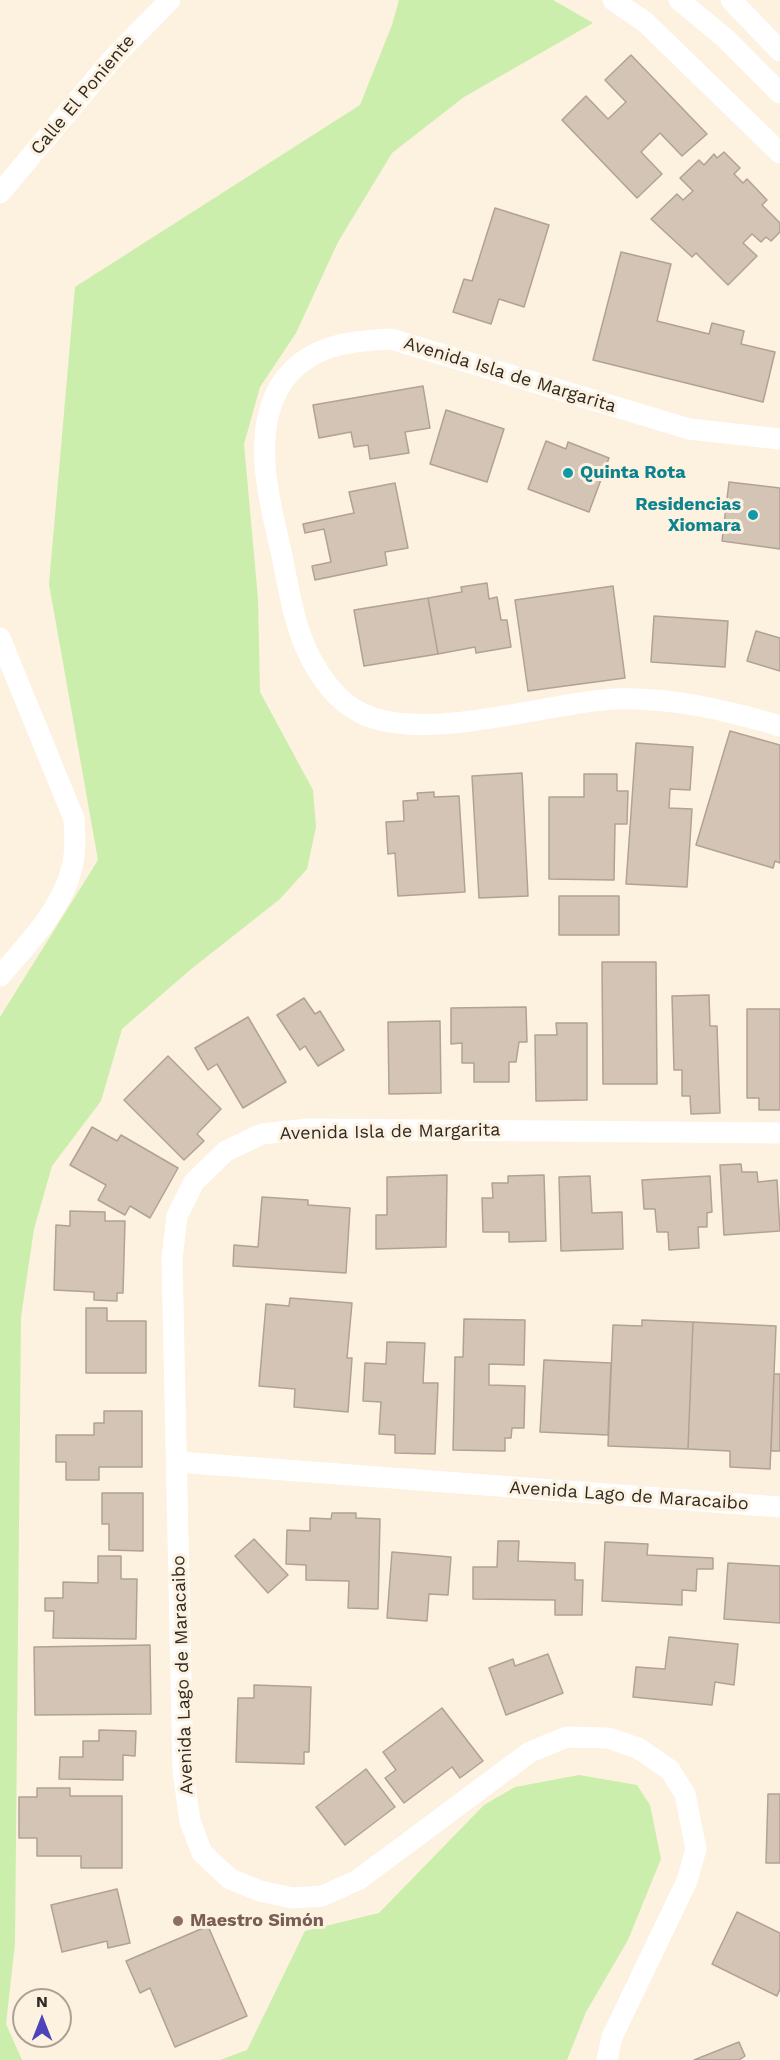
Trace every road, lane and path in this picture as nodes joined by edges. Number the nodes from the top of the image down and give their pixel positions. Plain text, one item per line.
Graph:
1 (170, 0) edge
2 (613, 0) edge
3 (679, 0) edge
4 (731, 0) edge
5 (780, 51) edge
6 (780, 93) edge
7 (780, 153) edge
8 (0, 193) edge
9 (780, 439) edge
10 (0, 638) edge
11 (780, 726) edge
12 (0, 976) edge
13 (780, 1132) edge
14 (178, 1462) junction
15 (780, 1507) edge
16 (607, 2060) edge

1 - 8 street, Calle El Poniente
2 - 7 street
3 - 6 street
4 - 5 street
9 - 11 street, Avenida Isla de Margarita
10 - 12 street
13 - 14 street, Avenida Isla de Margarita
14 - 15 street, Avenida Lago de Maracaibo
14 - 16 street, Avenida Lago de Maracaibo

